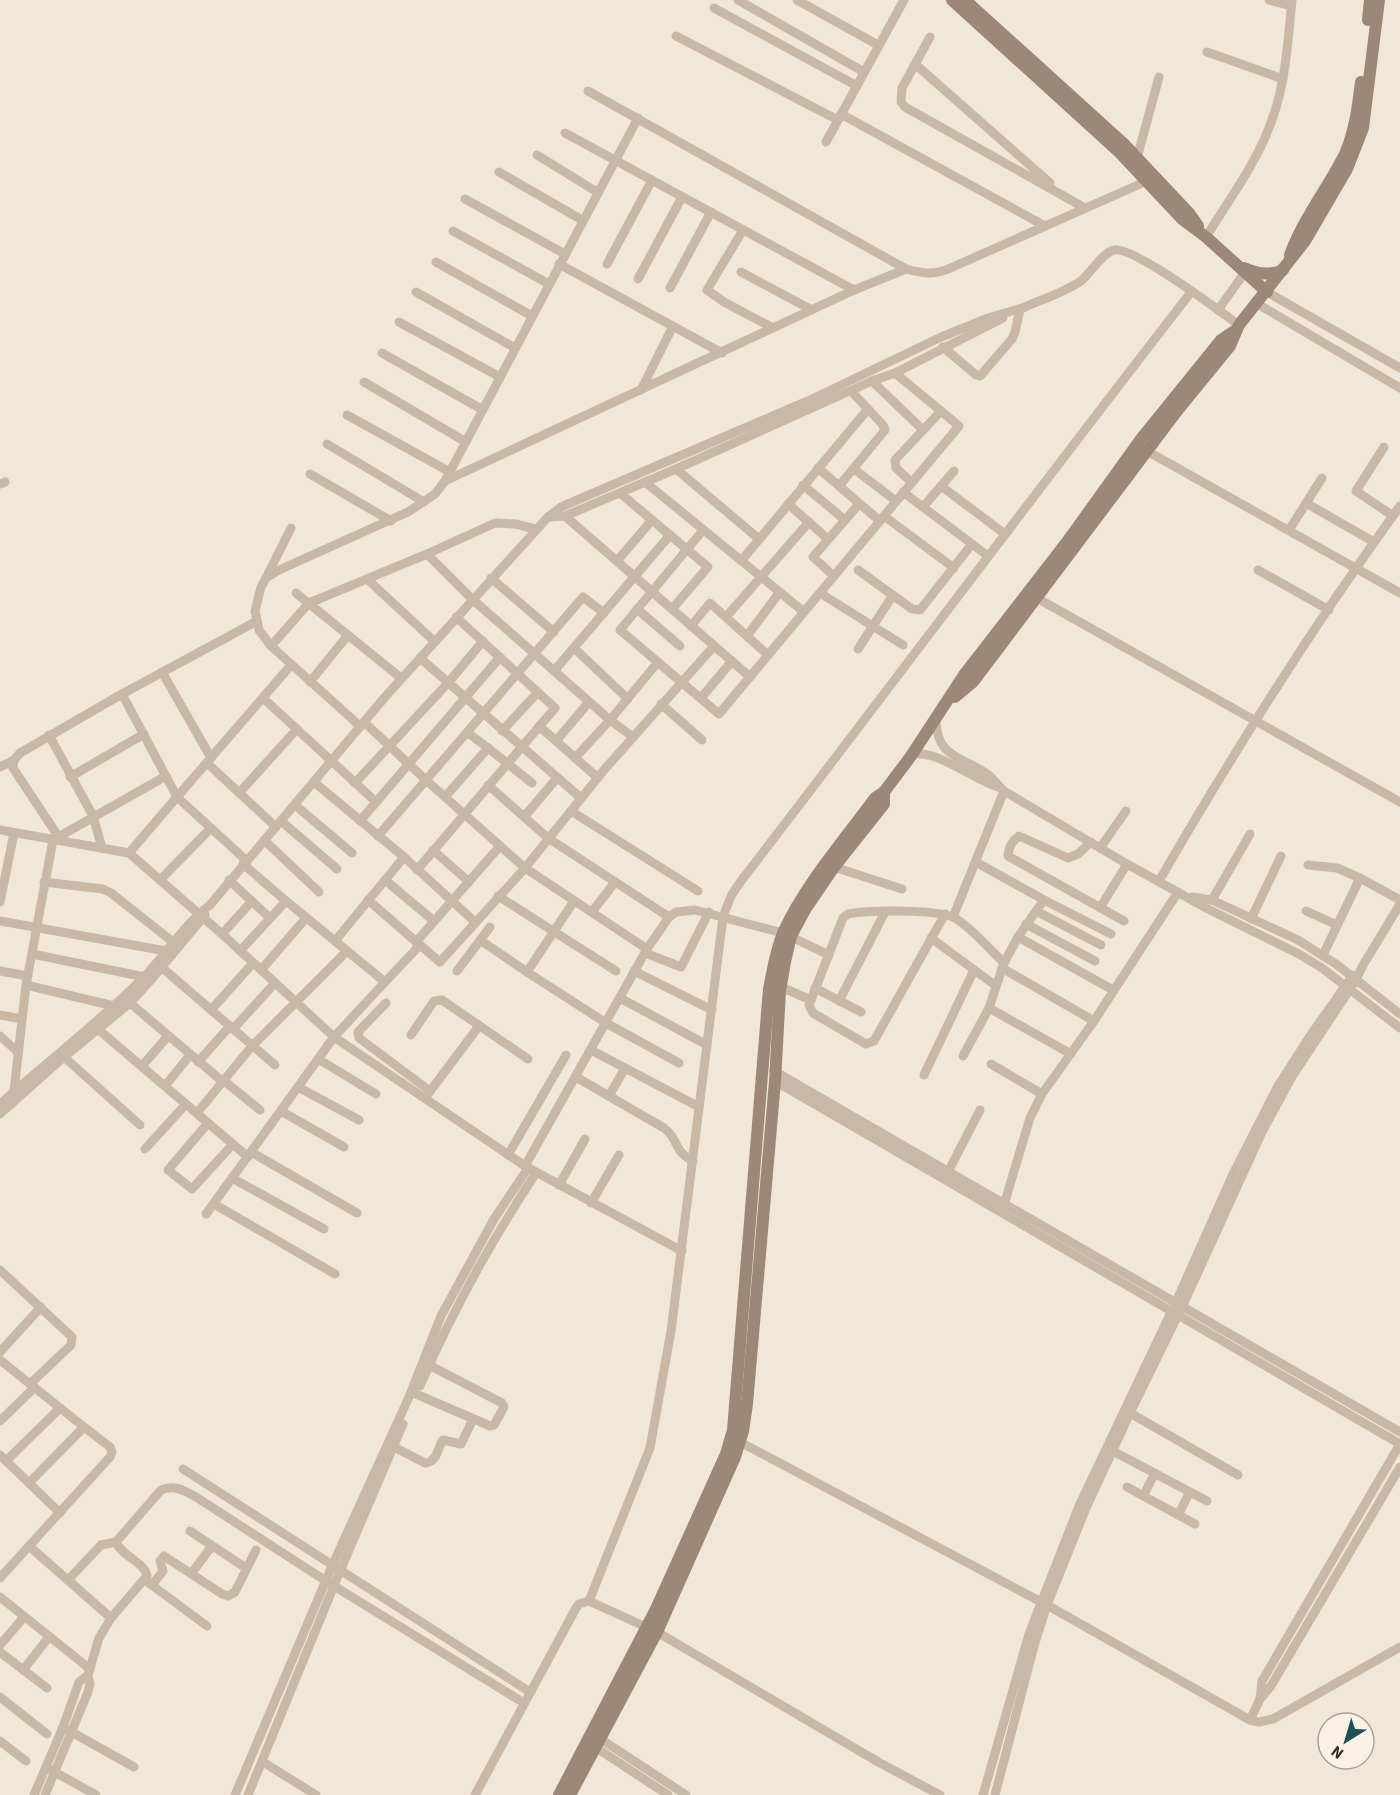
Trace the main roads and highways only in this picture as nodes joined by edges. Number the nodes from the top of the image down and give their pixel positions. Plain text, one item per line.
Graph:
1 (952, 0) edge
2 (965, 0) edge
3 (1370, 0) edge
4 (1379, 0) edge
5 (1206, 237) junction
6 (1241, 268) junction
7 (1284, 269) junction
8 (1267, 292) junction
9 (1238, 328) junction
10 (947, 704) junction
11 (884, 792) junction
12 (787, 934) junction
13 (652, 1629) junction
14 (593, 1740) junction
15 (559, 1795) edge
16 (570, 1795) edge

1 - 5 main road
2 - 5 main road
3 - 7 main road
4 - 7 main road
5 - 6 main road
6 - 7 main road
6 - 8 main road
7 - 8 main road
8 - 9 main road
9 - 10 main road
9 - 10 main road
10 - 11 main road
11 - 12 main road
11 - 12 main road
12 - 13 main road
12 - 13 main road
13 - 14 main road
14 - 15 main road
14 - 16 main road

